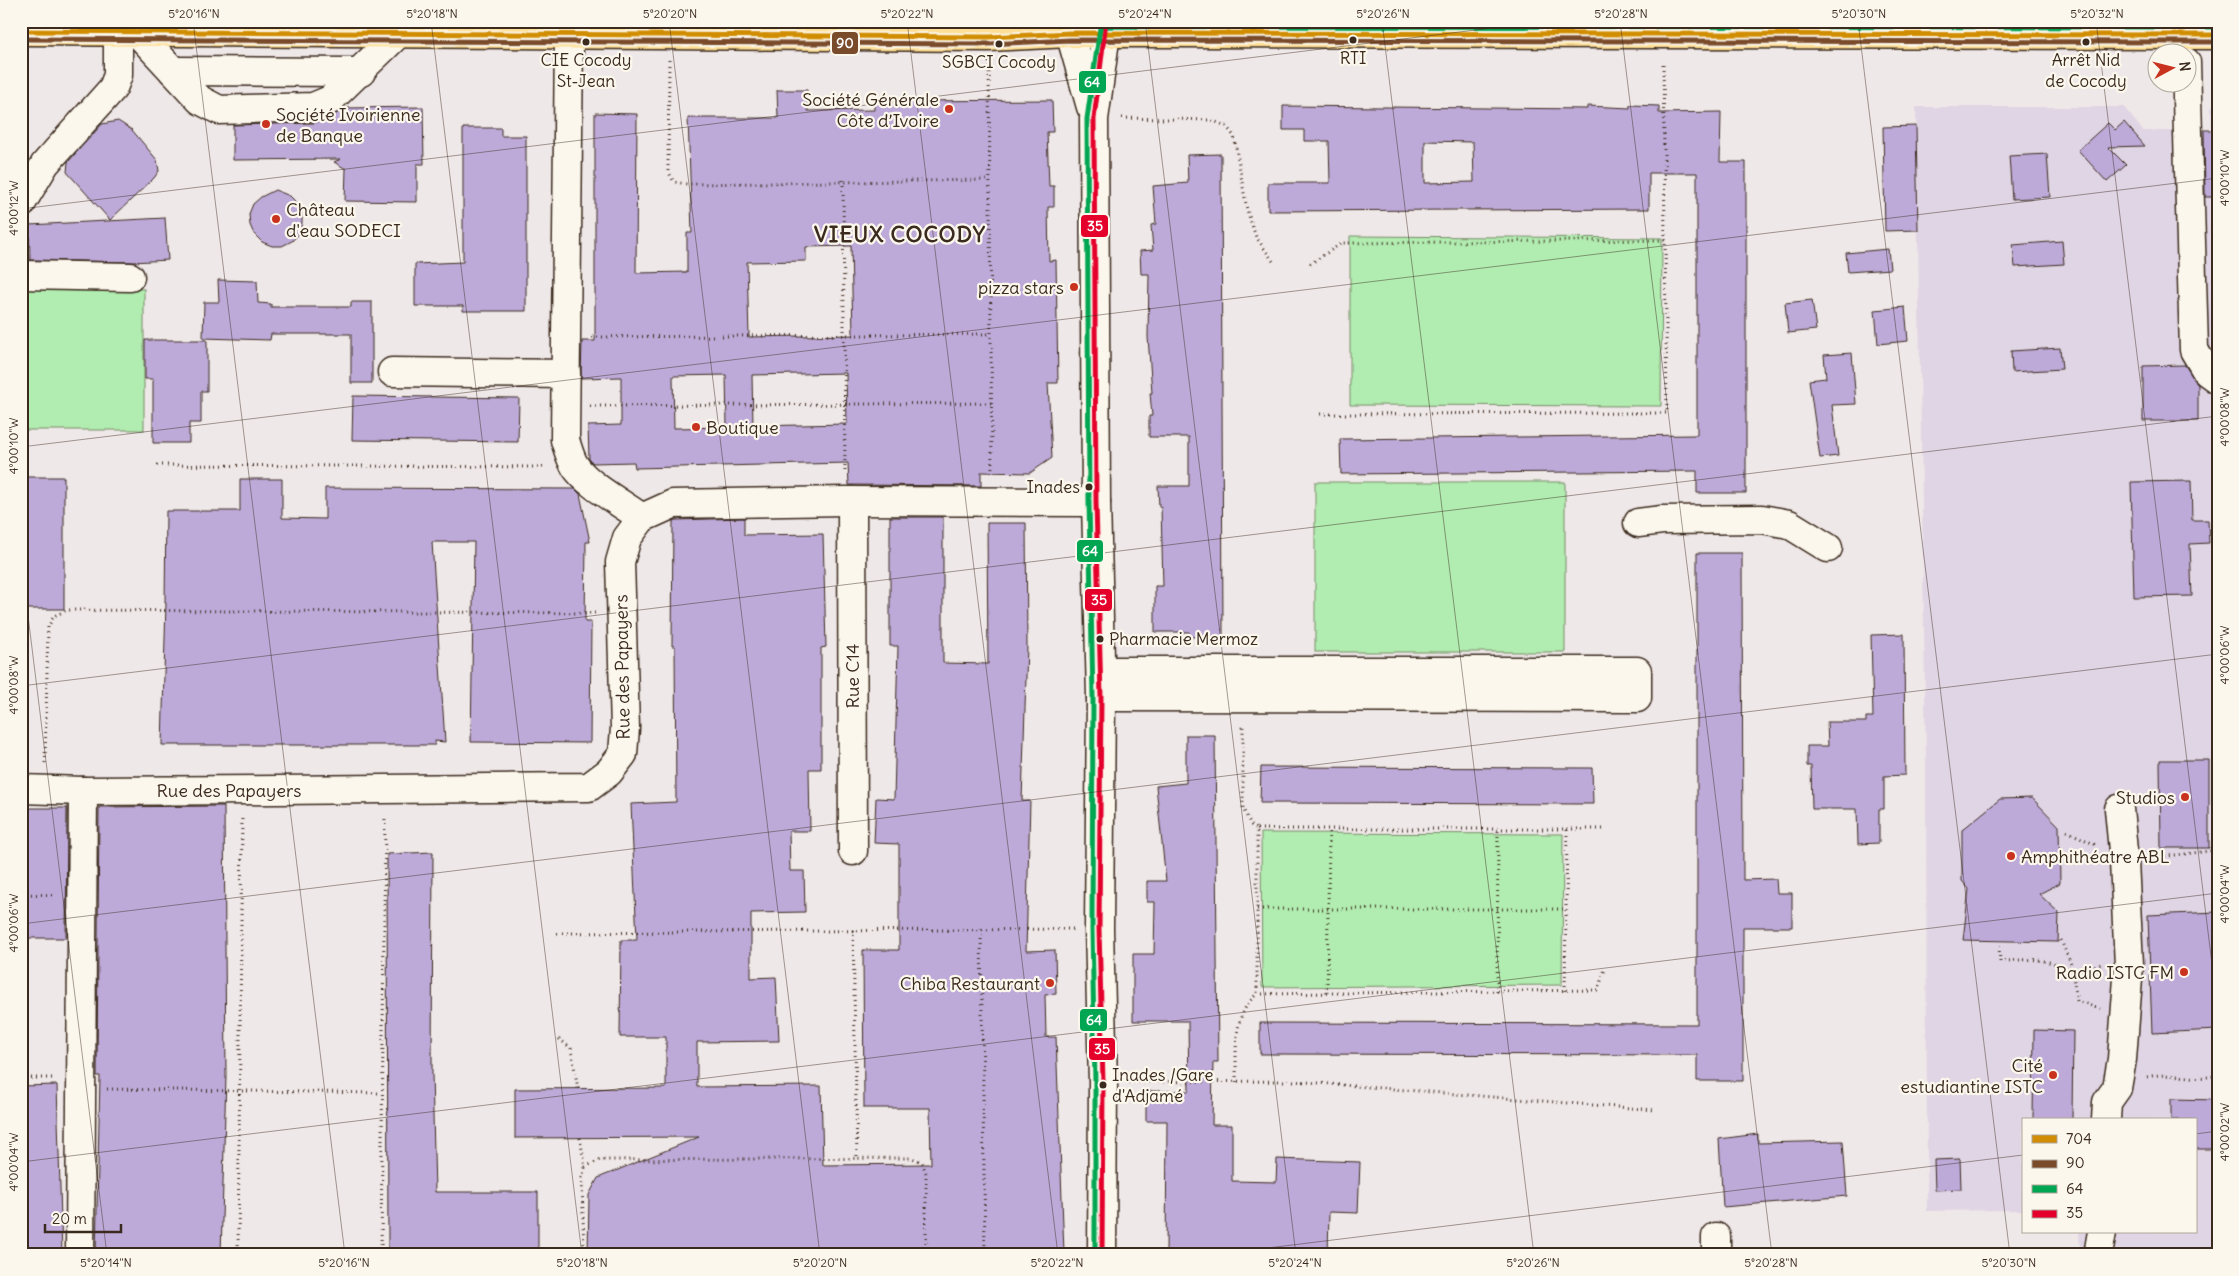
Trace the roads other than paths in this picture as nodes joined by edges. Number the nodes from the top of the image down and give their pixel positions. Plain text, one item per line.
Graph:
1 (1070, 27) edge
2 (1106, 27) edge
3 (21, 31) edge
4 (127, 31) junction
5 (400, 32) junction
6 (569, 34) junction
7 (2218, 36) edge
8 (2194, 42) edge
9 (2146, 43) edge
10 (173, 72) junction
11 (361, 72) junction
12 (2187, 92) edge
13 (1094, 118) junction
14 (21, 204) edge
15 (21, 275) edge
16 (130, 277) dead end
17 (392, 372) dead end
18 (566, 374) junction
19 (2218, 380) edge
20 (849, 501) junction
21 (1096, 502) junction
22 (642, 518) junction
23 (1638, 523) dead end
24 (1828, 548) dead end
25 (1101, 684) junction
26 (33, 789) edge
27 (83, 791) junction
28 (2119, 809) dead end
29 (852, 851) dead end
30 (2106, 1118) edge
31 (2102, 1234) edge
32 (80, 1255) edge
33 (1102, 1255) edge
34 (2098, 1255) edge

1 - 2 main road
1 - 6 main road
1 - 13 street
2 - 9 main road
2 - 13 street
3 - 4 main road
4 - 5 main road
4 - 10 street
4 - 14 street
5 - 6 main road
5 - 11 street
6 - 18 street
7 - 8 main road
10 - 11 street
10 - 11 street
12 - 19 street
13 - 21 street
15 - 16 street
17 - 18 street
18 - 22 street
20 - 21 street, Rue des Papayers
20 - 22 street, Rue des Papayers
20 - 29 street, Rue C14
21 - 25 street
22 - 27 street, Rue des Papayers
23 - 24 street
25 - 25 street
25 - 33 street
26 - 27 street, Rue des Papayers
27 - 32 street
28 - 30 street
31 - 34 street

